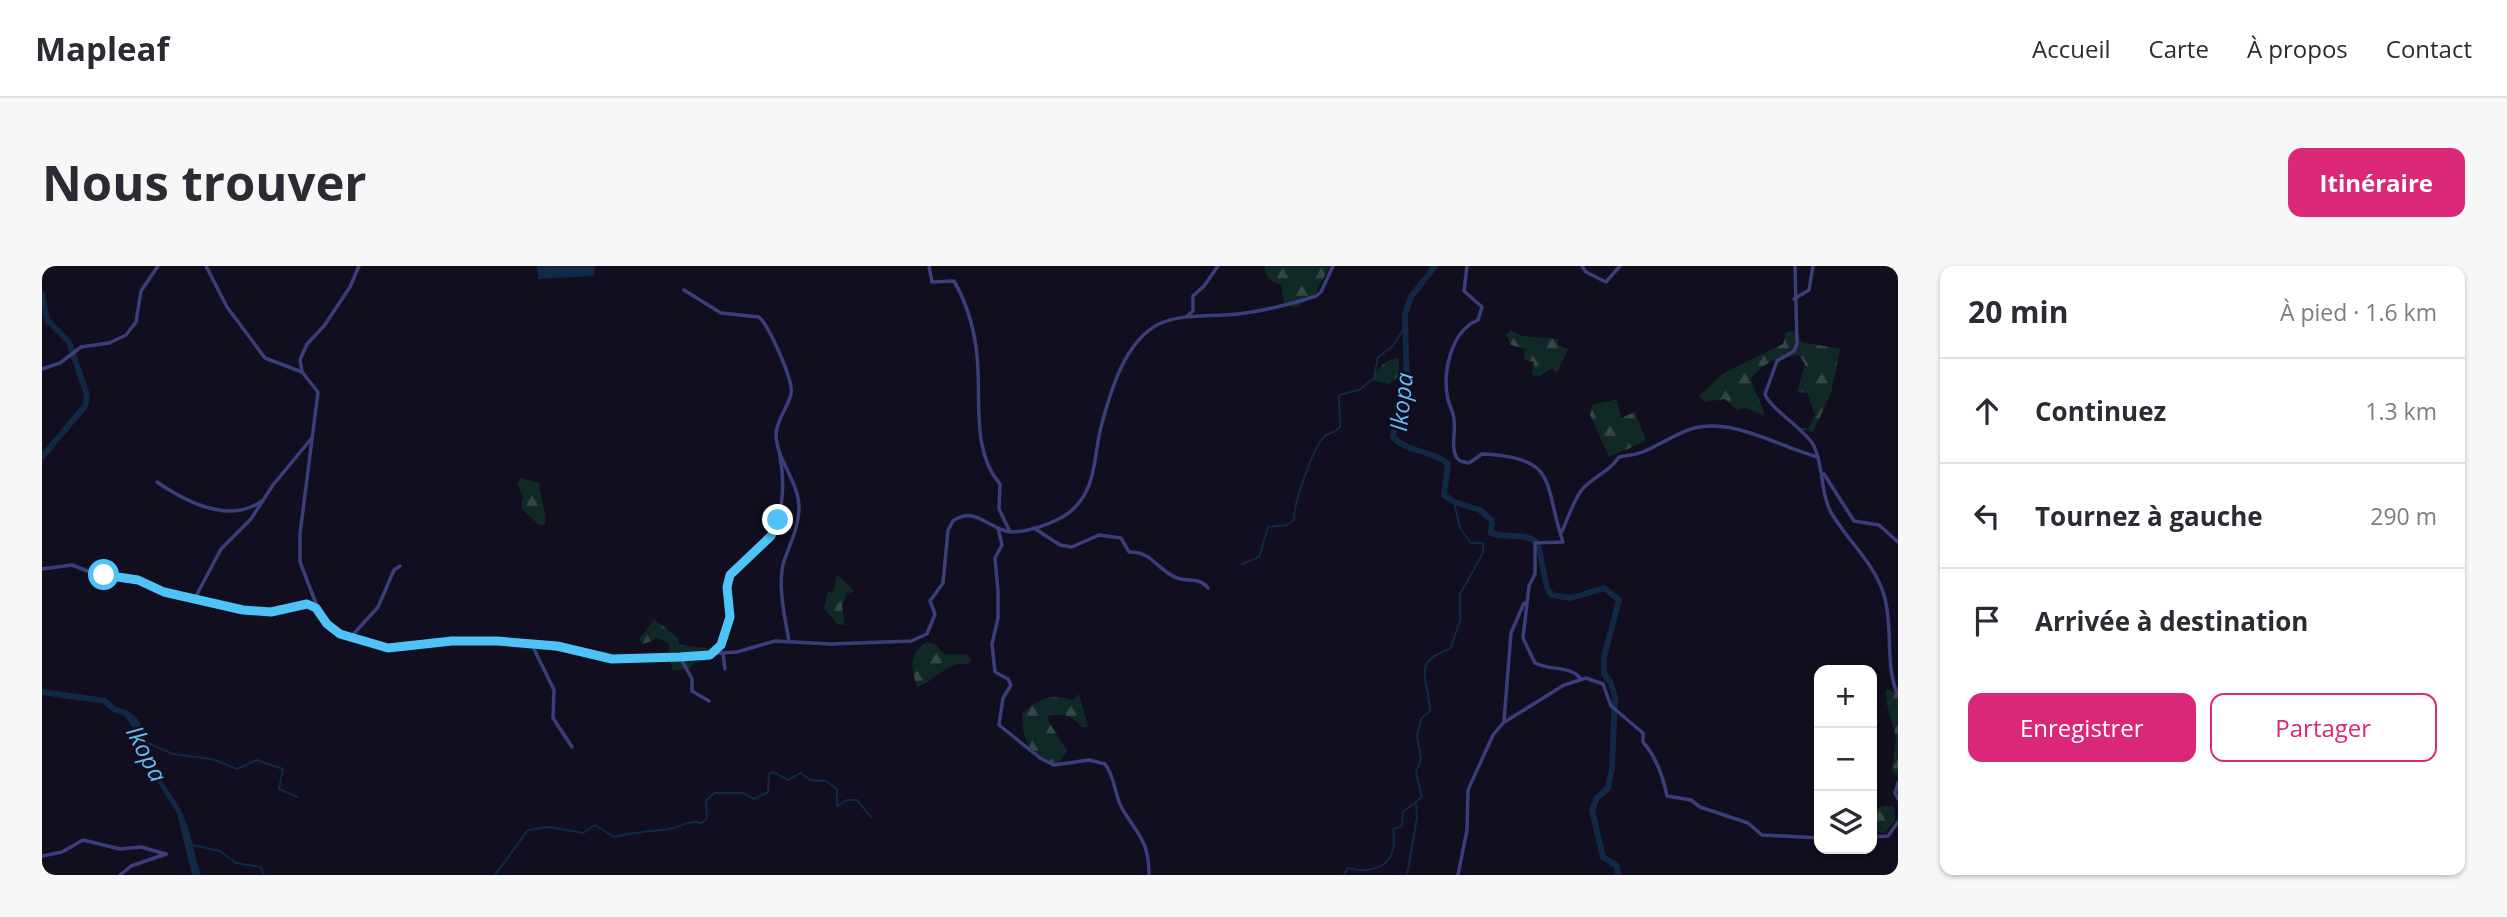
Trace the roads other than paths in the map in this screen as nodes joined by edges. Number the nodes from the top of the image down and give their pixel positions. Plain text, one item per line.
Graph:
1 (158, 266) edge
2 (206, 266) edge
3 (359, 266) edge
4 (929, 266) edge
5 (1218, 266) edge
6 (1333, 266) edge
7 (1467, 266) edge
8 (1582, 266) edge
9 (1620, 266) edge
10 (1795, 266) edge
11 (1813, 266) edge
12 (684, 290) dead end
13 (1794, 299) junction
14 (1186, 317) junction
15 (42, 369) edge
16 (302, 372) junction
17 (312, 438) junction
18 (778, 446) junction
19 (1818, 457) junction
20 (1822, 473) junction
21 (157, 482) dead end
22 (263, 500) junction
23 (1032, 527) junction
24 (998, 528) junction
25 (1010, 532) junction
26 (1561, 535) junction
27 (1898, 542) edge
28 (400, 566) dead end
29 (42, 569) edge
30 (1208, 589) dead end
31 (195, 598) junction
32 (1526, 600) junction
33 (316, 608) junction
34 (350, 638) junction
35 (789, 641) junction
36 (517, 642) junction
37 (533, 648) junction
38 (571, 649) junction
39 (723, 654) junction
40 (710, 655) junction
41 (680, 657) junction
42 (724, 669) dead end
43 (1580, 678) junction
44 (1898, 696) edge
45 (709, 701) dead end
46 (1503, 723) junction
47 (572, 747) dead end
48 (1898, 783) edge
49 (1898, 799) edge
50 (1898, 822) edge
51 (1877, 836) edge
52 (1814, 838) edge
53 (42, 856) edge
54 (120, 875) edge
55 (1149, 875) edge
56 (1458, 875) edge

1 - 15 street
2 - 16 street
3 - 16 street
4 - 25 street
5 - 14 street
6 - 14 street
7 - 26 street
8 - 9 street
10 - 13 street
11 - 13 street
12 - 18 street
13 - 19 street
14 - 23 street
16 - 17 street
17 - 22 street
17 - 33 street
18 - 35 street
18 - 40 street
19 - 20 street
19 - 26 street
20 - 27 street
20 - 44 street
21 - 22 street
22 - 31 street
23 - 25 street
23 - 30 street
24 - 25 street
24 - 35 street
24 - 55 street
26 - 32 street
28 - 34 street
29 - 31 street
31 - 33 street
32 - 43 street
32 - 46 street
33 - 34 street
34 - 36 street
35 - 39 street
36 - 37 street
36 - 38 street
37 - 38 street
37 - 47 street
38 - 41 street
39 - 40 street
39 - 42 street
40 - 41 street
41 - 45 street
43 - 46 street
43 - 52 street
46 - 56 street
48 - 49 street
50 - 51 street
53 - 54 street

